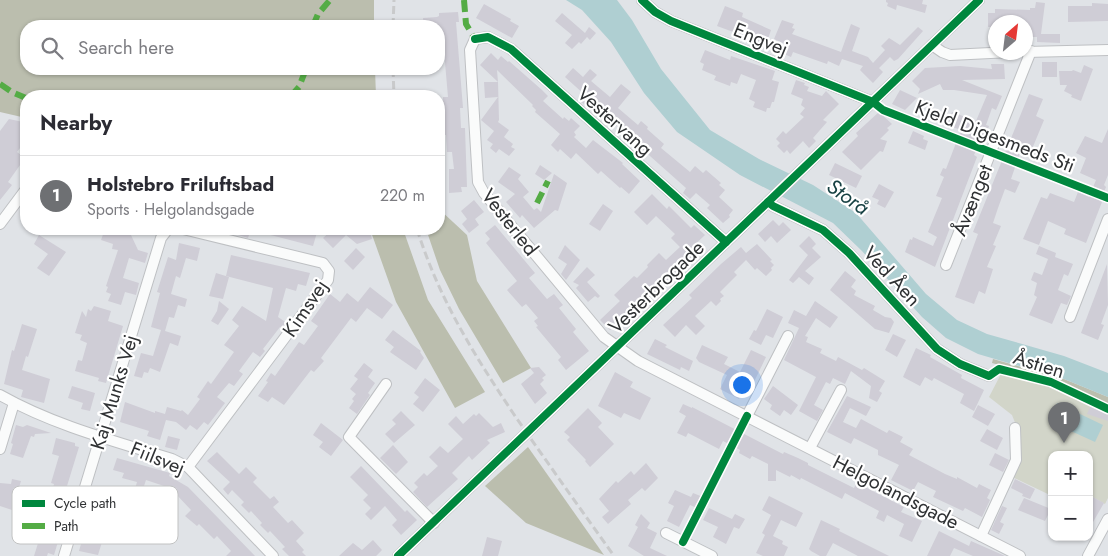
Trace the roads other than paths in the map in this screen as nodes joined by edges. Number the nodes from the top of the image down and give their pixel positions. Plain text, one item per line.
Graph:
1 (642, 0) edge
2 (979, 0) edge
3 (475, 39) joint
4 (932, 45) junction
5 (1108, 50) edge
6 (1033, 52) edge
7 (988, 53) edge
8 (1025, 60) edge
9 (873, 102) junction
10 (20, 198) edge
11 (768, 202) junction
12 (1108, 219) edge
13 (0, 224) edge
14 (163, 235) edge
15 (208, 235) edge
16 (726, 242) junction
17 (946, 265) dead end
18 (1070, 317) dead end
19 (788, 336) dead end
20 (617, 346) junction
21 (989, 376) dead end
22 (386, 384) dead end
23 (841, 390) dead end
24 (0, 396) edge
25 (14, 404) junction
26 (747, 416) junction
27 (1015, 428) dead end
28 (101, 437) junction
29 (810, 448) junction
30 (0, 449) edge
31 (188, 467) junction
32 (86, 486) edge
33 (1108, 519) edge
34 (434, 523) junction
35 (666, 533) dead end
36 (981, 536) junction
37 (68, 544) edge
38 (64, 556) edge
39 (273, 556) edge
40 (398, 556) edge
41 (712, 556) edge
42 (1020, 556) edge
43 (1088, 556) edge

1 - 9 street, Engvej
2 - 4 street, Vesterbrogade
3 - 16 street, Vestervang
3 - 20 street, Vesterled
4 - 7 street
4 - 9 street, Vesterbrogade
5 - 6 street
8 - 17 street, Åvænget
9 - 11 street, Vesterbrogade
10 - 13 street
11 - 16 street, Vesterbrogade
11 - 21 street, Ved Åen
12 - 18 street
14 - 28 street, Kaj Munks Vej
15 - 31 street, Kimsvej
16 - 20 street, Vesterbrogade
19 - 26 street
20 - 26 street, Helgolandsgade
20 - 34 street, Vesterbrogade
22 - 34 street
23 - 29 street, Helgolandsgade
24 - 25 street, Fiilsvej
25 - 28 street, Fiilsvej
25 - 30 street
26 - 29 street, Helgolandsgade
27 - 36 street, Helgolandsgade
28 - 31 street, Fiilsvej
28 - 32 street, Kaj Munks Vej
29 - 36 street, Helgolandsgade
31 - 39 street, Fiilsvej
33 - 43 street
34 - 40 street, Vesterbrogade
35 - 41 street
36 - 42 street, Helgolandsgade
37 - 38 street, Kaj Munks Vej

